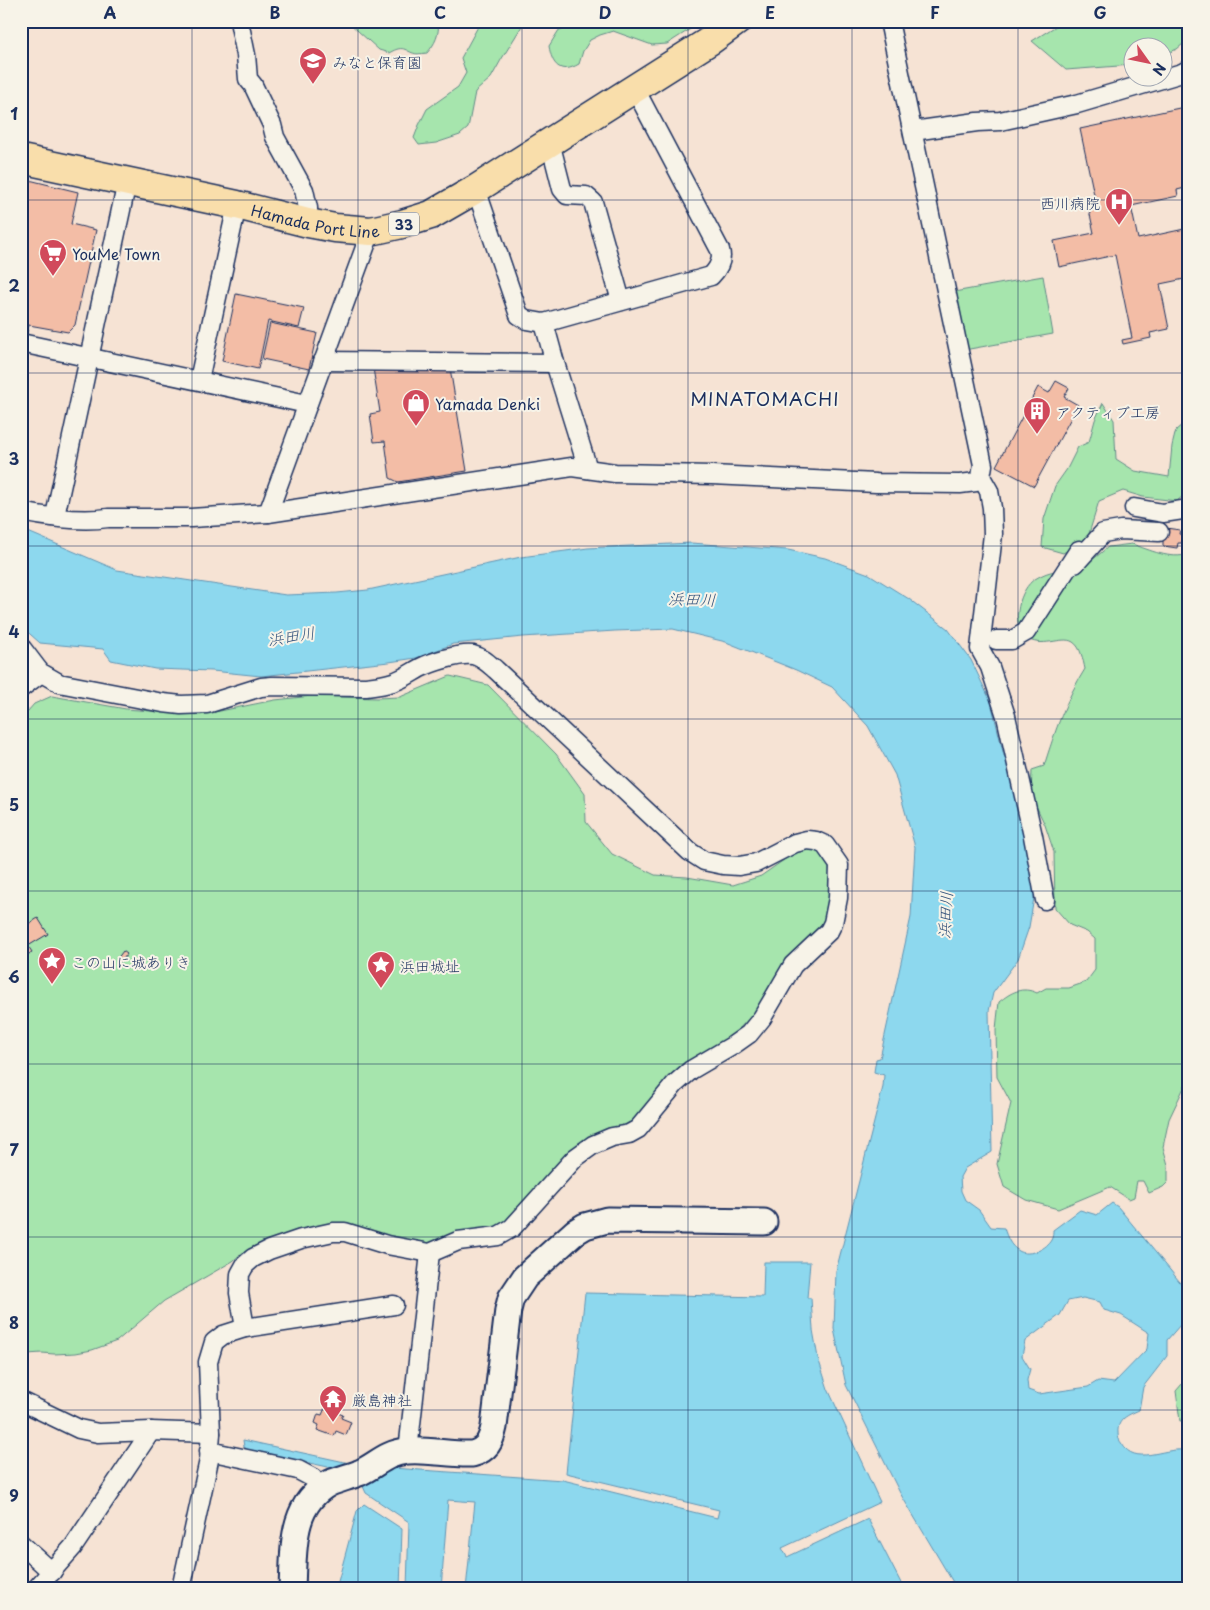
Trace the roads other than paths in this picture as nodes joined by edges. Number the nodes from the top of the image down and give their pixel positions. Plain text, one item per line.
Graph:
1 (239, 21) edge
2 (737, 21) edge
3 (889, 21) edge
4 (1189, 69) edge
5 (635, 89) junction
6 (913, 131) junction
7 (550, 142) junction
8 (21, 159) edge
9 (127, 182) junction
10 (476, 189) junction
11 (237, 205) junction
12 (308, 222) junction
13 (371, 230) junction
14 (621, 302) junction
15 (544, 323) junction
16 (21, 342) edge
17 (88, 357) junction
18 (323, 361) junction
19 (555, 363) junction
20 (198, 380) junction
21 (307, 404) junction
22 (588, 469) junction
23 (981, 477) junction
24 (1134, 508) dead end
25 (1189, 509) edge
26 (21, 512) edge
27 (268, 513) junction
28 (55, 516) junction
29 (1159, 532) dead end
30 (1079, 550) dead end
31 (1068, 569) junction
32 (996, 640) dead end
33 (21, 647) edge
34 (40, 672) junction
35 (21, 688) edge
36 (1045, 900) dead end
37 (764, 1222) dead end
38 (430, 1253) junction
39 (394, 1306) dead end
40 (244, 1328) junction
41 (21, 1401) edge
42 (151, 1431) junction
43 (211, 1433) junction
44 (210, 1451) junction
45 (408, 1451) junction
46 (321, 1488) junction
47 (21, 1544) edge
48 (52, 1572) junction
49 (36, 1589) edge
50 (181, 1589) edge
51 (292, 1589) edge

1 - 12 street
2 - 5 main road, Hamada Port Line / 33
3 - 6 street
4 - 6 street
5 - 7 main road, Hamada Port Line / 33
5 - 14 street
6 - 23 street
7 - 10 main road, Hamada Port Line / 33
7 - 14 street
8 - 9 main road, Hamada Port Line / 33
9 - 11 main road, Hamada Port Line / 33
9 - 17 street
10 - 13 main road, Hamada Port Line / 33
10 - 15 street
11 - 12 main road, Hamada Port Line / 33
11 - 20 street
12 - 13 main road, Hamada Port Line / 33
13 - 18 street
14 - 15 street
15 - 19 street
16 - 17 street
17 - 20 street
17 - 28 street
18 - 19 street
18 - 21 street
19 - 22 street
20 - 21 street
21 - 27 street
22 - 23 street
22 - 27 street
23 - 36 street
24 - 25 street
26 - 28 street
27 - 28 street
29 - 31 street
30 - 31 street
31 - 32 street
33 - 34 street
34 - 35 street
34 - 38 street
37 - 45 street
38 - 40 street
38 - 45 street
39 - 40 street
40 - 43 street
41 - 42 street
42 - 43 street
42 - 48 street
43 - 44 street
44 - 46 street
44 - 50 street
45 - 46 street
46 - 51 street
47 - 48 street
48 - 49 street

